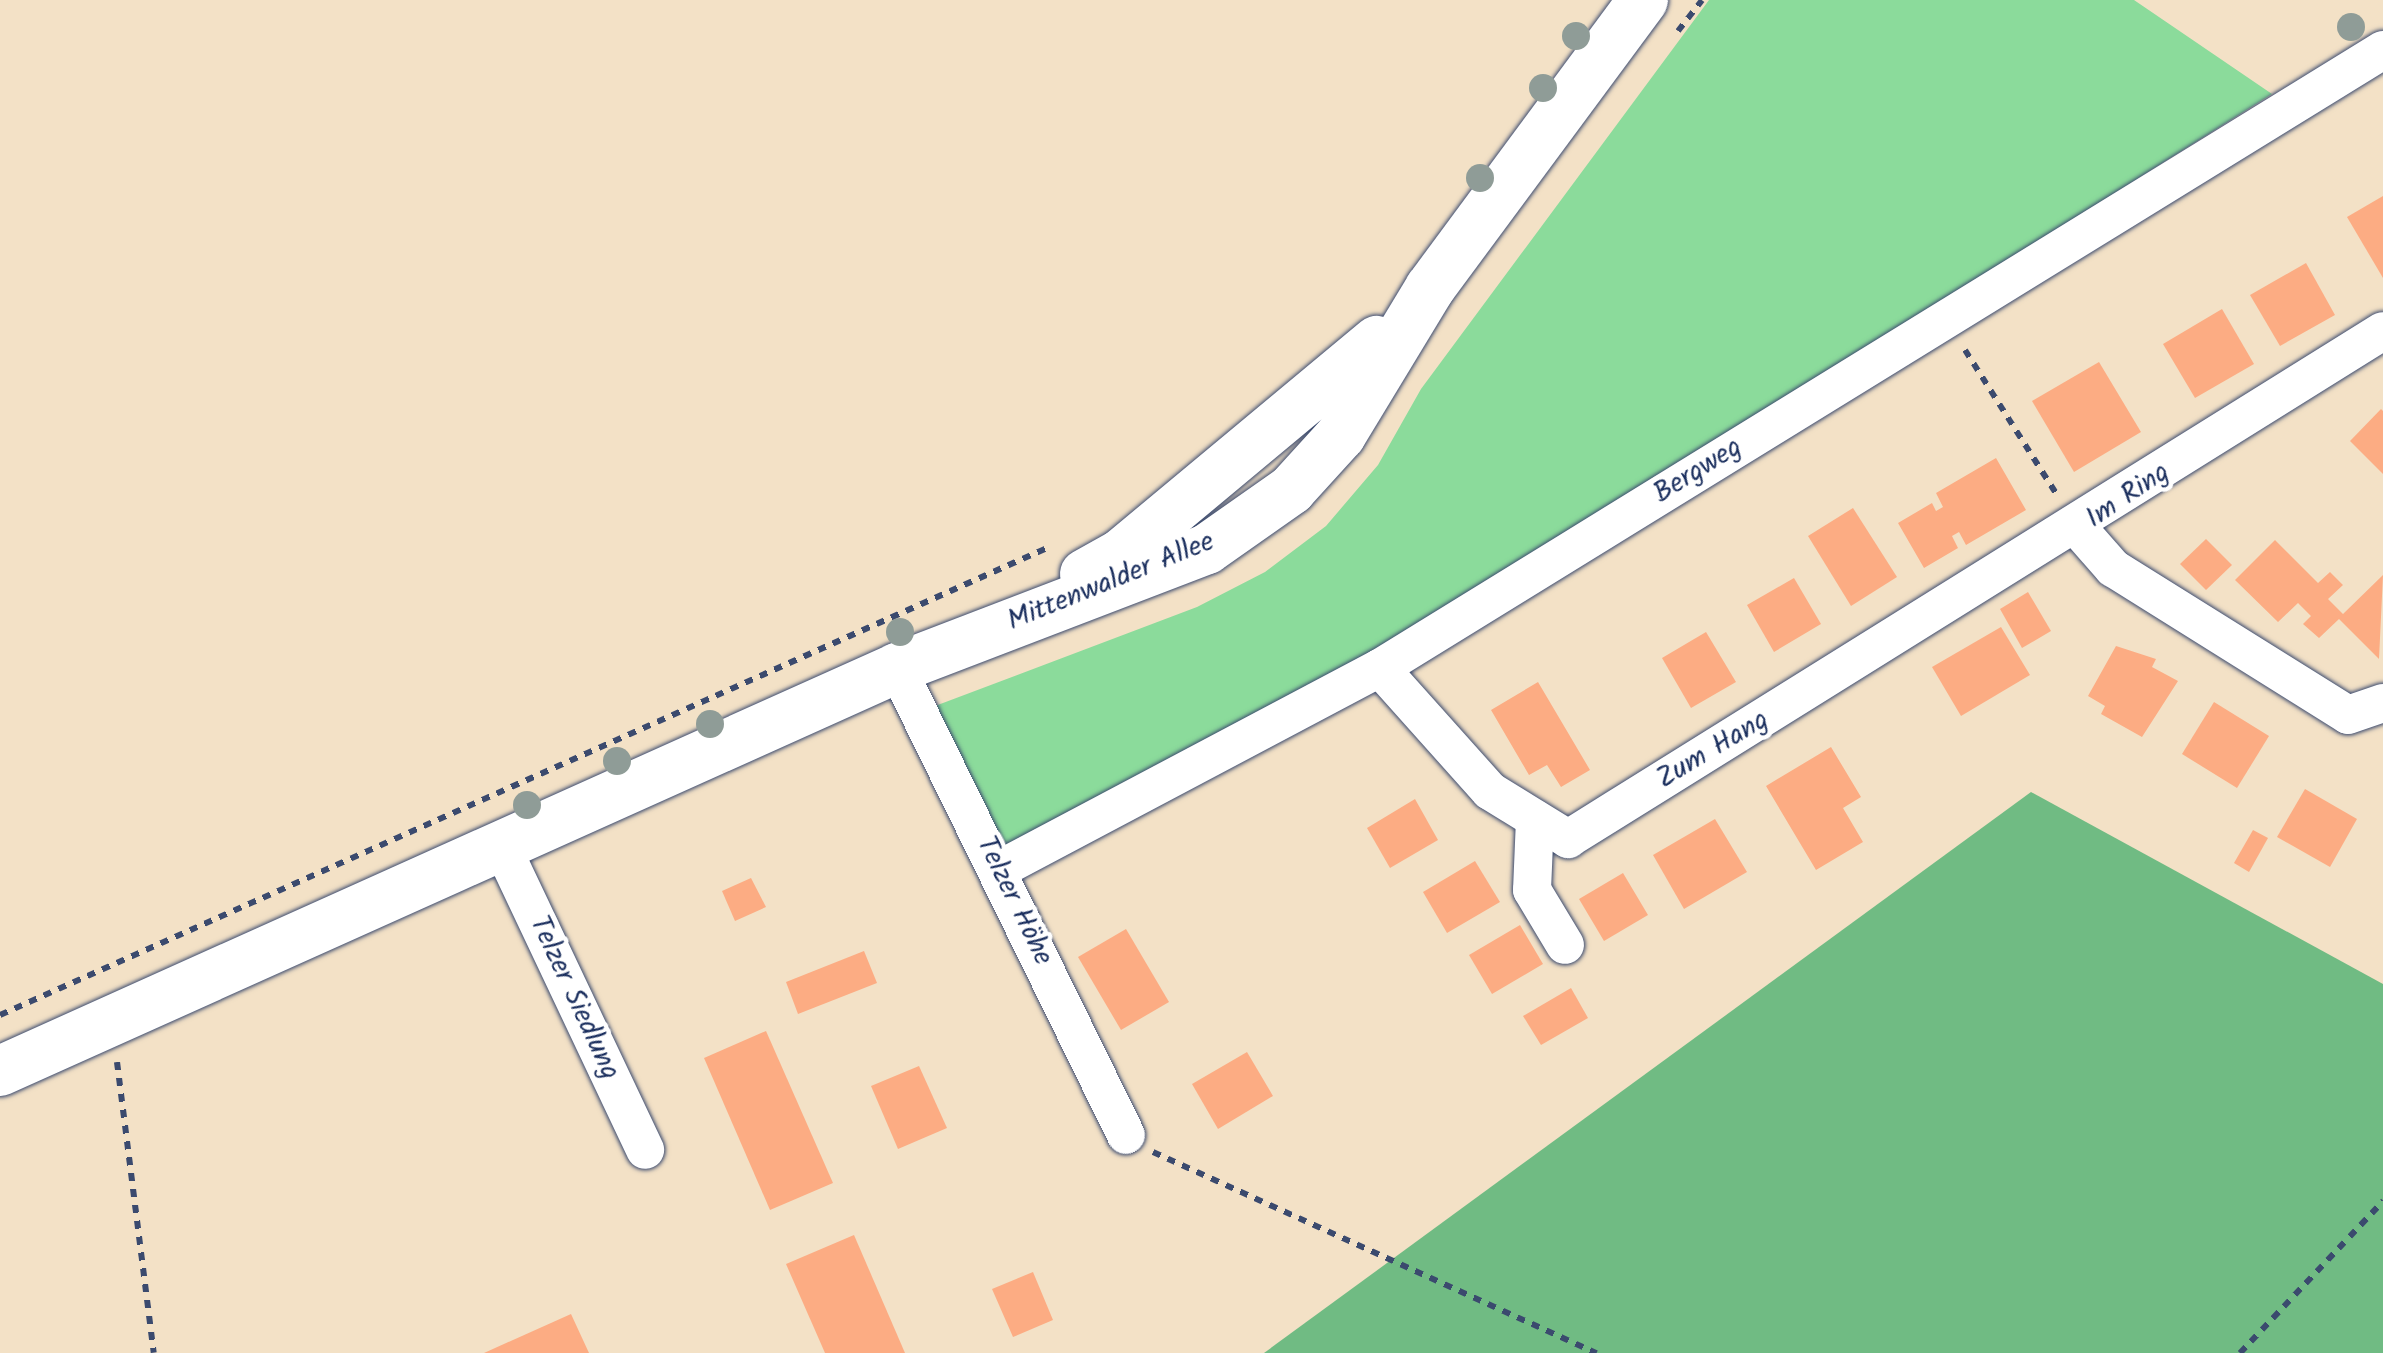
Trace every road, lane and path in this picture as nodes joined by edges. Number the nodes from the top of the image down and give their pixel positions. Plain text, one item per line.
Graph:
1 (1644, 0) edge
2 (1702, 0) edge
3 (1666, 47) dead end
4 (2383, 50) edge
5 (1945, 319) junction
6 (2383, 330) edge
7 (2077, 527) junction
8 (1057, 543) dead end
9 (897, 668) junction
10 (1380, 668) junction
11 (2365, 709) edge
12 (2383, 734) edge
13 (1536, 820) junction
14 (502, 847) junction
15 (1000, 869) junction
16 (1565, 946) dead end
17 (0, 1014) edge
18 (113, 1026) junction
19 (0, 1071) edge
20 (1126, 1135) joint
21 (645, 1150) dead end
22 (2383, 1200) edge
23 (154, 1353) edge
24 (1597, 1353) edge
25 (2240, 1353) edge

1 - 9 main road, Mittenwalder Allee
2 - 3 path
4 - 5 street, Bergweg
5 - 7 path
5 - 10 street, Bergweg
6 - 7 street, Im Ring
7 - 11 street, Im Ring
7 - 13 street, Zum Hang
8 - 17 path
9 - 14 main road, Mittenwalder Allee
9 - 15 street, Telzer Höhe
10 - 13 street, Zum Hang
10 - 15 street, Bergweg
11 - 12 street, Im Ring
13 - 16 street
14 - 18 main road, Mittenwalder Allee
14 - 21 street, Telzer Siedlung
15 - 20 street, Telzer Höhe
18 - 19 main road, Mittenwalder Allee
18 - 23 path
20 - 24 path
22 - 25 path

